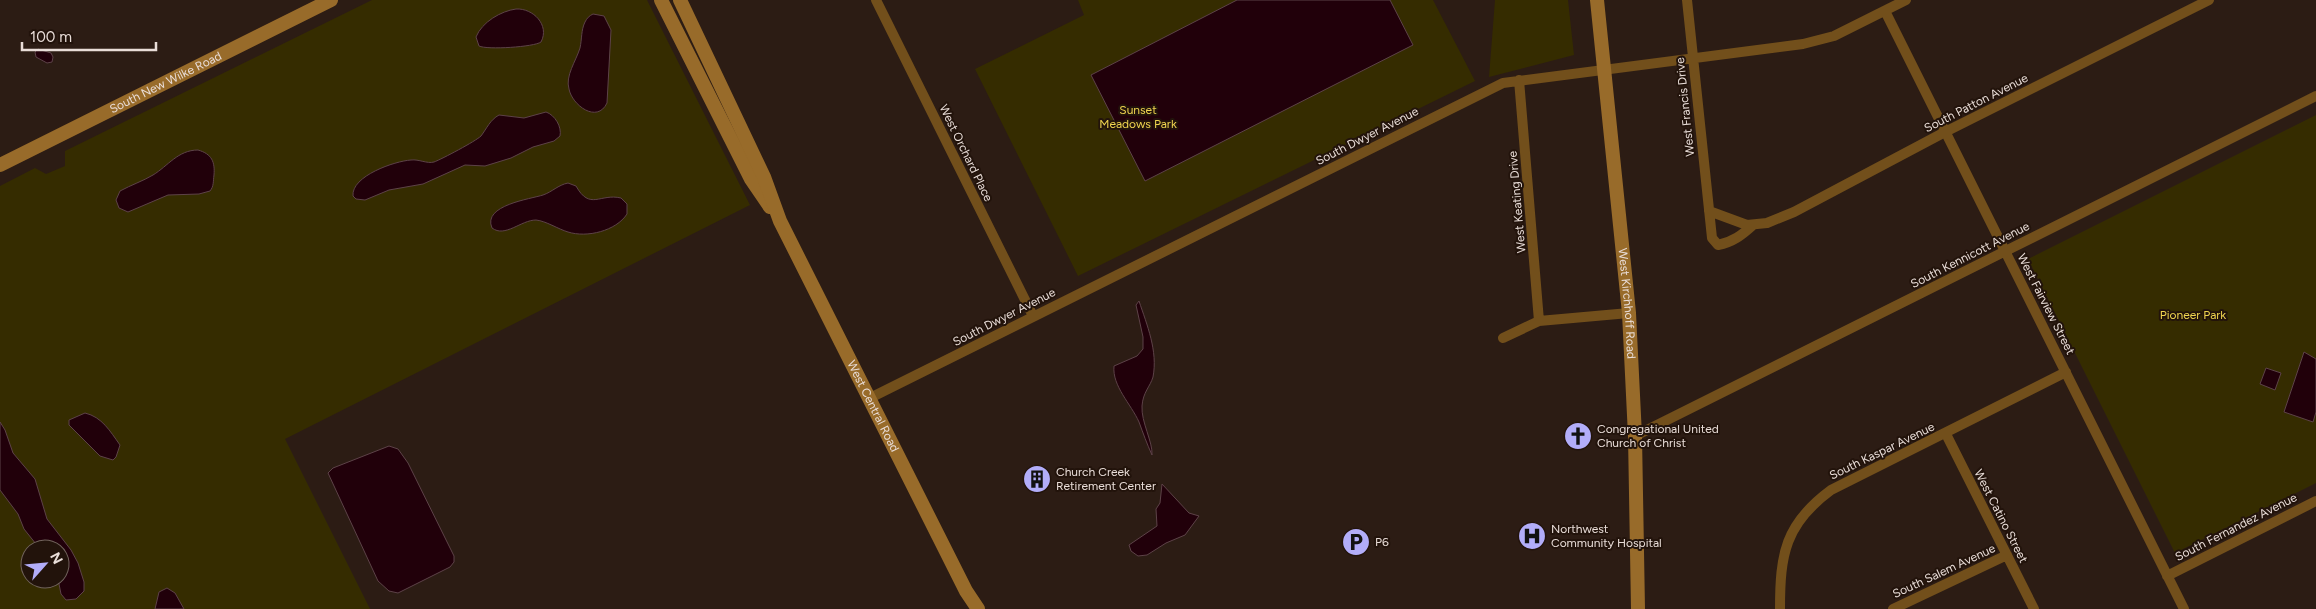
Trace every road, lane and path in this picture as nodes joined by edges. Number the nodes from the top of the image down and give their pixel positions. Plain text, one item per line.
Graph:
1 (331, 0) edge
2 (661, 0) edge
3 (680, 0) edge
4 (876, 0) edge
5 (1597, 0) edge
6 (1687, 0) edge
7 (1906, 0) edge
8 (2208, 0) edge
9 (1885, 11) junction
10 (1692, 60) junction
11 (1606, 69) junction
12 (1519, 80) junction
13 (2316, 96) edge
14 (1945, 132) junction
15 (0, 165) edge
16 (1709, 211) junction
17 (780, 221) junction
18 (1753, 225) junction
19 (2005, 252) junction
20 (1629, 313) junction
21 (1033, 316) junction
22 (1540, 321) junction
23 (1503, 338) dead end
24 (2066, 372) junction
25 (870, 398) junction
26 (1946, 434) junction
27 (1635, 436) junction
28 (2316, 501) edge
29 (2007, 556) junction
30 (2167, 576) junction
31 (966, 591) junction
32 (973, 609) edge
33 (978, 609) edge
34 (1638, 609) edge
35 (1780, 609) edge
36 (1893, 609) edge
37 (2034, 609) edge
38 (2184, 609) edge

1 - 15 main road, South New Wilke Road
2 - 17 main road, West Central Road
3 - 17 main road, West Central Road
4 - 21 street, West Orchard Place
5 - 11 main road, West Kirchhoff Road
6 - 10 street, West Francis Drive
7 - 9 street, South Dwyer Avenue
8 - 14 street, South Patton Avenue
9 - 10 street, South Dwyer Avenue
9 - 14 street, West Fairview Street
10 - 11 street, South Dwyer Avenue
10 - 16 street, West Francis Drive
11 - 12 street, South Dwyer Avenue
11 - 20 main road, West Kirchhoff Road
12 - 21 street, South Dwyer Avenue
12 - 22 street, West Keating Drive
13 - 19 street, South Kennicott Avenue
14 - 18 street, South Patton Avenue
14 - 19 street, West Fairview Street
16 - 18 street, South Patton Avenue
16 - 18 street, South Patton Avenue
17 - 25 main road, West Central Road
19 - 24 street, West Fairview Street
19 - 27 street, South Kennicott Avenue
20 - 22 street
20 - 27 main road, West Kirchhoff Road
21 - 25 street, South Dwyer Avenue
22 - 23 street
24 - 26 street, South Kaspar Avenue
24 - 30 street, West Fairview Street
25 - 31 main road, West Central Road
26 - 29 street, West Catino Street
26 - 35 street, South Kaspar Avenue
27 - 34 main road, West Kirchhoff Road
28 - 30 street, South Fernandez Avenue
29 - 36 street, South Salem Avenue
29 - 37 street, West Catino Street
30 - 38 street, West Fairview Street
31 - 32 main road, West Central Road
31 - 33 main road, West Central Road

